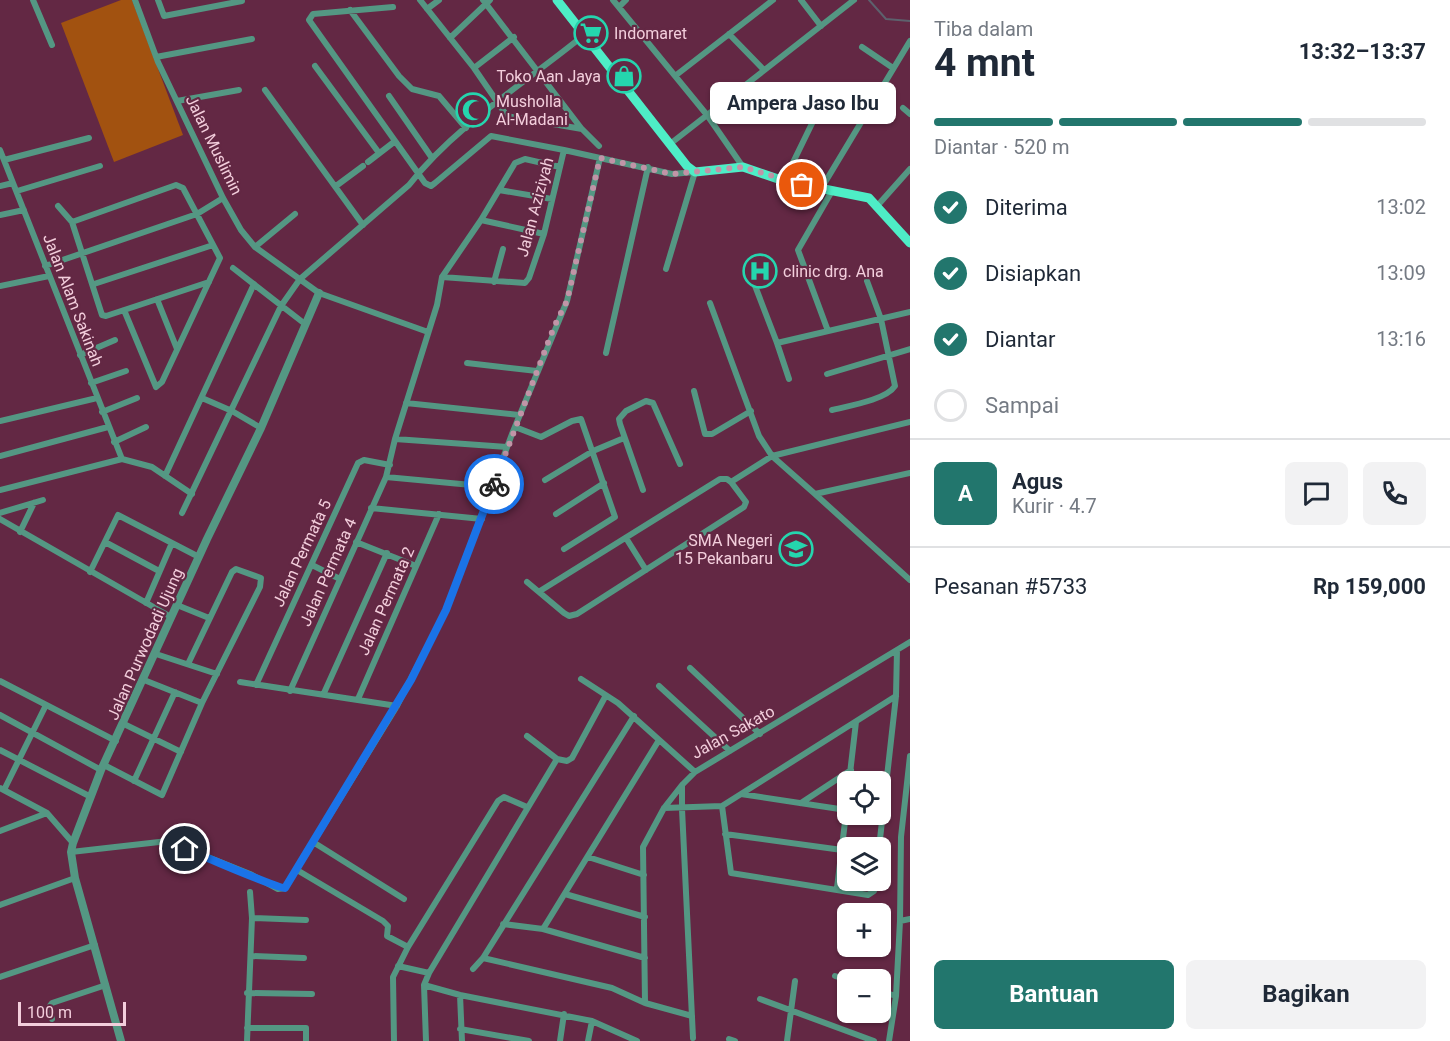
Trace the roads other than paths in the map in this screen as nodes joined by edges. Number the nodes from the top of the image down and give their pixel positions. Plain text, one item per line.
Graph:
1 (33, 0) edge
2 (135, 0) edge
3 (158, 0) edge
4 (420, 0) edge
5 (439, 0) edge
6 (557, 0) edge
7 (613, 0) edge
8 (626, 0) edge
9 (773, 0) edge
10 (801, 0) edge
11 (853, 0) edge
12 (242, 1) edge
13 (486, 1) edge
14 (218, 3) edge
15 (393, 7) dead end
16 (619, 7) junction
17 (427, 9) junction
18 (350, 10) junction
19 (820, 26) junction
20 (729, 34) junction
21 (584, 35) junction
22 (514, 37) junction
23 (450, 38) junction
24 (252, 39) dead end
25 (910, 41) edge
26 (52, 45) dead end
27 (862, 47) dead end
28 (156, 57) junction
29 (315, 66) dead end
30 (474, 68) junction
31 (893, 68) junction
32 (764, 70) junction
33 (539, 71) junction
34 (675, 76) junction
35 (239, 90) dead end
36 (265, 90) dead end
37 (389, 96) dead end
38 (177, 101) junction
39 (499, 102) junction
40 (820, 107) dead end
41 (903, 108) dead end
42 (910, 114) edge
43 (707, 115) junction
44 (466, 128) junction
45 (582, 129) junction
46 (89, 138) dead end
47 (394, 142) junction
48 (670, 144) junction
49 (599, 146) dead end
50 (0, 150) edge
51 (564, 150) junction
52 (379, 153) junction
53 (432, 158) junction
54 (600, 158) junction
55 (4, 160) junction
56 (100, 166) dead end
57 (560, 167) junction
58 (648, 167) junction
59 (743, 167) junction
60 (910, 169) edge
61 (695, 172) junction
62 (416, 174) junction
63 (784, 181) junction
64 (14, 183) junction
65 (0, 186) edge
66 (336, 186) junction
67 (821, 189) junction
68 (499, 190) junction
69 (17, 191) junction
70 (832, 191) junction
71 (224, 198) junction
72 (552, 199) junction
73 (878, 205) junction
74 (58, 206) dead end
75 (24, 210) junction
76 (197, 214) junction
77 (295, 214) dead end
78 (0, 215) edge
79 (481, 220) junction
80 (72, 222) junction
81 (363, 225) junction
82 (544, 234) junction
83 (910, 243) edge
84 (213, 244) junction
85 (255, 247) junction
86 (503, 249) dead end
87 (83, 253) junction
88 (747, 265) dead end
89 (45, 266) junction
90 (233, 268) dead end
91 (666, 269) dead end
92 (49, 276) junction
93 (442, 276) junction
94 (300, 279) junction
95 (867, 281) dead end
96 (209, 282) junction
97 (494, 282) junction
98 (94, 284) junction
99 (254, 284) junction
100 (0, 286) edge
101 (319, 293) junction
102 (157, 299) junction
103 (710, 303) dead end
104 (281, 306) junction
105 (124, 310) junction
106 (910, 312) edge
107 (881, 319) junction
108 (305, 324) junction
109 (428, 332) junction
110 (828, 332) junction
111 (115, 340) dead end
112 (777, 343) junction
113 (910, 349) edge
114 (177, 350) junction
115 (606, 353) dead end
116 (80, 355) junction
117 (889, 355) junction
118 (467, 363) dead end
119 (126, 371) dead end
120 (537, 371) junction
121 (827, 374) dead end
122 (789, 379) dead end
123 (91, 383) junction
124 (694, 391) dead end
125 (97, 398) junction
126 (137, 398) dead end
127 (202, 398) junction
128 (406, 403) junction
129 (832, 410) dead end
130 (232, 411) junction
131 (751, 411) junction
132 (102, 412) junction
133 (519, 415) junction
134 (0, 421) edge
135 (910, 422) edge
136 (108, 427) junction
137 (146, 427) dead end
138 (515, 427) junction
139 (261, 428) junction
140 (624, 438) junction
141 (395, 439) junction
142 (114, 442) junction
143 (507, 447) junction
144 (593, 452) junction
145 (0, 456) edge
146 (772, 456) junction
147 (122, 459) junction
148 (680, 464) dead end
149 (390, 465) junction
150 (910, 473) edge
151 (165, 476) junction
152 (386, 477) junction
153 (545, 480) dead end
154 (731, 482) junction
155 (604, 483) junction
156 (493, 487) junction
157 (0, 490) edge
158 (643, 490) dead end
159 (192, 494) junction
160 (815, 494) junction
161 (44, 500) dead end
162 (34, 503) junction
163 (371, 508) junction
164 (0, 513) edge
165 (182, 513) dead end
166 (439, 514) junction
167 (556, 514) dead end
168 (0, 519) edge
169 (482, 519) junction
170 (20, 532) junction
171 (626, 538) junction
172 (105, 542) junction
173 (356, 542) junction
174 (172, 543) junction
175 (564, 549) dead end
176 (387, 553) junction
177 (199, 557) junction
178 (312, 566) junction
179 (416, 566) junction
180 (646, 570) junction
181 (159, 571) junction
182 (90, 572) junction
183 (908, 576) edge
184 (340, 579) junction
185 (527, 582) dead end
186 (540, 591) junction
187 (146, 603) junction
188 (177, 605) junction
189 (171, 617) junction
190 (209, 618) junction
191 (910, 642) edge
192 (897, 650) junction
193 (156, 654) junction
194 (188, 664) junction
195 (690, 668) dead end
196 (217, 674) junction
197 (581, 679) dead end
198 (144, 680) junction
199 (0, 681) edge
200 (240, 682) dead end
201 (256, 685) junction
202 (659, 686) dead end
203 (290, 691) junction
204 (175, 692) junction
205 (324, 693) junction
206 (896, 696) junction
207 (605, 697) junction
208 (358, 699) junction
209 (202, 703) junction
210 (46, 705) junction
211 (397, 706) junction
212 (0, 715) edge
213 (634, 717) junction
214 (856, 722) junction
215 (124, 724) junction
216 (33, 732) junction
217 (760, 734) junction
218 (527, 736) dead end
219 (155, 738) junction
220 (659, 740) junction
221 (116, 741) junction
222 (0, 750) edge
223 (730, 751) junction
224 (181, 752) junction
225 (910, 756) edge
226 (558, 759) junction
227 (19, 760) junction
228 (103, 767) junction
229 (851, 770) joint
230 (695, 772) junction
231 (134, 781) junction
232 (682, 786) junction
233 (2, 789) edge
234 (741, 794) junction
235 (90, 797) junction
236 (801, 803) junction
237 (722, 806) junction
238 (526, 807) junction
239 (664, 808) junction
240 (682, 809) junction
241 (837, 809) edge
242 (47, 813) junction
243 (0, 831) edge
244 (725, 834) junction
245 (880, 837) edge
246 (313, 842) junction
247 (73, 843) junction
248 (837, 849) edge
249 (71, 852) junction
250 (588, 856) junction
251 (297, 870) junction
252 (644, 875) junction
253 (75, 879) junction
254 (837, 888) edge
255 (850, 891) edge
256 (874, 891) edge
257 (250, 892) dead end
258 (565, 894) junction
259 (404, 899) dead end
260 (0, 905) edge
261 (645, 917) junction
262 (252, 918) junction
263 (910, 919) edge
264 (306, 920) dead end
265 (900, 921) junction
266 (503, 924) junction
267 (543, 930) junction
268 (95, 945) junction
269 (408, 947) junction
270 (251, 956) junction
271 (304, 958) dead end
272 (483, 958) junction
273 (645, 958) junction
274 (398, 966) junction
275 (473, 969) dead end
276 (429, 973) junction
277 (0, 978) edge
278 (795, 981) dead end
279 (424, 984) junction
280 (106, 986) junction
281 (247, 993) junction
282 (312, 994) dead end
283 (891, 994) edge
284 (460, 995) junction
285 (896, 996) junction
286 (760, 999) dead end
287 (645, 1003) junction
288 (791, 1009) junction
289 (564, 1014) junction
290 (692, 1016) junction
291 (52, 1019) dead end
292 (592, 1021) junction
293 (247, 1028) junction
294 (460, 1029) junction
295 (693, 1038) dead end
296 (622, 1039) edge
297 (122, 1041) edge
298 (247, 1041) edge
299 (306, 1041) edge
300 (394, 1041) edge
301 (426, 1041) edge
302 (462, 1041) edge
303 (529, 1041) edge
304 (560, 1041) edge
305 (588, 1041) edge
306 (637, 1041) edge
307 (787, 1041) edge
308 (874, 1041) edge
309 (889, 1041) edge

1 - 26 street
2 - 28 street, Jalan Muslimin
3 - 14 street
4 - 17 street
5 - 17 street
6 - 21 main road
7 - 16 street
8 - 16 street
9 - 20 street
10 - 19 street
11 - 19 street
12 - 14 street
13 - 22 street
13 - 23 street
15 - 18 street
16 - 34 street
17 - 23 street
18 - 44 street
18 - 47 street
19 - 32 street
20 - 32 street
20 - 34 street
21 - 33 street
21 - 48 main road
22 - 30 street
22 - 33 street
23 - 30 street
24 - 28 street
25 - 31 street
27 - 31 street
28 - 38 street, Jalan Muslimin
29 - 52 street
30 - 39 street
31 - 67 street
32 - 43 street
33 - 39 street
33 - 45 street
34 - 43 street
35 - 38 street
36 - 66 street
37 - 53 street
38 - 71 street, Jalan Muslimin
39 - 44 street
39 - 45 street
40 - 63 street
41 - 42 street
43 - 48 street
43 - 59 street
44 - 53 street
45 - 49 street
46 - 55 street
47 - 52 street
47 - 62 street
48 - 61 main road
50 - 55 street, Jalan Alam Sakinah
51 - 54 street, Jalan Aziziyah
51 - 57 street, Jalan Aziziyah
51 - 62 street
52 - 66 street
53 - 62 street
54 - 58 street, Jalan Aziziyah
54 - 120 street
55 - 64 street, Jalan Alam Sakinah
56 - 69 street
57 - 68 street
57 - 72 street, Jalan Aziziyah
58 - 61 street, Jalan Aziziyah
58 - 115 street
59 - 61 main road
59 - 63 main road
60 - 73 street
61 - 91 street
62 - 81 street
63 - 67 main road
64 - 65 street
64 - 69 street, Jalan Alam Sakinah
66 - 81 street
67 - 70 main road
68 - 72 street
68 - 79 street
69 - 75 street, Jalan Alam Sakinah
70 - 73 main road
70 - 110 street
71 - 76 street
71 - 85 street, Jalan Muslimin
72 - 82 street, Jalan Aziziyah
73 - 83 main road
74 - 80 street
75 - 78 street
75 - 89 street, Jalan Alam Sakinah
76 - 80 street
76 - 84 street
76 - 87 street
77 - 85 street
79 - 82 street
79 - 93 street
80 - 87 street
81 - 94 street
82 - 97 street, Jalan Aziziyah
84 - 96 street
84 - 98 street
85 - 94 street, Jalan Muslimin
86 - 97 street
87 - 89 street
87 - 98 street
88 - 112 street
89 - 92 street, Jalan Alam Sakinah
90 - 99 street
92 - 100 street
92 - 116 street, Jalan Alam Sakinah
93 - 97 street, Jalan Aziziyah
93 - 109 street, Jalan Permata 4
94 - 101 street
94 - 104 street
95 - 107 street
96 - 102 street
96 - 114 street
98 - 105 street
99 - 104 street
99 - 127 street
101 - 108 street, Jalan Purwodadi Ujung
101 - 109 street
102 - 105 street
102 - 114 street
103 - 131 street
104 - 108 street
104 - 130 street
105 - 114 street
106 - 107 street
107 - 110 street
107 - 117 street
108 - 139 street, Jalan Purwodadi Ujung
109 - 128 street, Jalan Permata 4
110 - 112 street
111 - 116 street
112 - 122 street
113 - 117 street
116 - 123 street, Jalan Alam Sakinah
117 - 121 street
117 - 129 street
118 - 120 street
119 - 123 street
120 - 133 street
123 - 125 street, Jalan Alam Sakinah
124 - 131 street
125 - 132 street, Jalan Alam Sakinah
125 - 134 street
126 - 132 street
127 - 130 street
127 - 151 street
128 - 133 street
128 - 141 street, Jalan Permata 4
130 - 139 street
130 - 159 street
131 - 146 street
132 - 136 street, Jalan Alam Sakinah
133 - 138 street
135 - 146 street
136 - 142 street, Jalan Alam Sakinah
136 - 145 street
137 - 142 street
138 - 143 street
138 - 144 street
139 - 177 street, Jalan Purwodadi Ujung
140 - 144 street
140 - 148 street
140 - 158 street
141 - 143 street
141 - 149 street, Jalan Permata 4
142 - 147 street, Jalan Alam Sakinah
143 - 156 street
144 - 153 street
144 - 155 street
146 - 154 street
146 - 160 street
147 - 151 street
147 - 157 street
149 - 152 street, Jalan Permata 4
149 - 178 street, Jalan Permata 5
150 - 160 street
151 - 159 street
152 - 156 street
152 - 163 street, Jalan Permata 4
154 - 171 street
154 - 180 street
155 - 167 street
155 - 175 street
156 - 169 street
159 - 165 street
160 - 183 street
161 - 162 street
162 - 164 street
162 - 170 street
163 - 166 street
163 - 173 street, Jalan Permata 4
166 - 169 street
166 - 179 street, Jalan Permata 2
168 - 170 street
169 - 211 street
170 - 182 street
171 - 180 street
171 - 186 street
172 - 174 street
172 - 181 street
172 - 182 street
173 - 176 street
173 - 184 street, Jalan Permata 4
174 - 177 street
174 - 181 street
176 - 179 street
176 - 205 street
177 - 188 street, Jalan Purwodadi Ujung
178 - 184 street
178 - 201 street, Jalan Permata 5
179 - 208 street, Jalan Permata 2
180 - 186 street
181 - 187 street
182 - 187 street
184 - 203 street, Jalan Permata 4
185 - 186 street
187 - 189 street
188 - 189 street, Jalan Purwodadi Ujung
188 - 190 street
189 - 193 street, Jalan Purwodadi Ujung
190 - 194 street
190 - 196 street
191 - 192 street, Jalan Sakato
192 - 206 street
192 - 217 street, Jalan Sakato
193 - 194 street
193 - 198 street, Jalan Purwodadi Ujung
194 - 196 street
195 - 217 street
196 - 209 street
197 - 207 street, Jalan Sakato
198 - 204 street
198 - 215 street, Jalan Purwodadi Ujung
199 - 210 street
200 - 201 street
201 - 203 street
202 - 223 street
203 - 205 street
204 - 209 street
204 - 219 street
205 - 208 street
206 - 214 street
206 - 245 street
207 - 213 street, Jalan Sakato
207 - 226 street
208 - 211 street
209 - 224 street
210 - 216 street
210 - 221 street
211 - 246 street
212 - 216 street
213 - 220 street, Jalan Sakato
213 - 266 street
214 - 229 street
214 - 234 street
215 - 219 street
215 - 221 street, Jalan Purwodadi Ujung
216 - 227 street
216 - 228 street
217 - 223 street, Jalan Sakato
218 - 226 street
219 - 224 street
219 - 231 street
220 - 230 street, Jalan Sakato
220 - 250 street
221 - 228 street, Jalan Purwodadi Ujung
222 - 227 street
223 - 230 street, Jalan Sakato
224 - 231 street
225 - 265 street
226 - 238 street
227 - 233 street
227 - 235 street
228 - 231 street
228 - 235 street, Jalan Purwodadi Ujung
229 - 236 street
230 - 232 street
232 - 239 street
232 - 240 street
233 - 242 street
234 - 236 street
234 - 237 street
235 - 247 street, Jalan Purwodadi Ujung
236 - 241 street
237 - 240 street
237 - 244 street
238 - 269 street
238 - 276 street
239 - 240 street
239 - 252 street
240 - 290 street
242 - 243 street
242 - 247 street
244 - 248 street
244 - 254 street
246 - 251 street
246 - 259 street
247 - 249 street, Jalan Purwodadi Ujung
249 - 251 street
249 - 253 street, Jalan Purwodadi Ujung
250 - 252 street
250 - 258 street
251 - 269 street
252 - 261 street
253 - 260 street
253 - 268 street, Jalan Purwodadi Ujung
255 - 256 street
257 - 262 street
258 - 261 street
258 - 267 street
261 - 273 street
262 - 264 street
262 - 270 street
263 - 265 street
265 - 285 street
266 - 267 street
266 - 272 street
267 - 273 street
268 - 277 street
268 - 280 street, Jalan Purwodadi Ujung
269 - 274 street
270 - 271 street
270 - 281 street
272 - 275 street
272 - 287 street
273 - 287 street
274 - 276 street
274 - 300 street
276 - 279 street
278 - 288 street
279 - 284 street
279 - 301 street
280 - 291 street
280 - 297 street, Jalan Purwodadi Ujung
281 - 282 street
281 - 293 street
283 - 285 street
284 - 289 street
284 - 294 street
285 - 309 street
286 - 288 street
287 - 290 street
288 - 307 street
288 - 308 street
289 - 292 street
289 - 304 street
290 - 295 street
292 - 296 street
292 - 305 street
293 - 298 street
293 - 299 street
294 - 302 street
294 - 303 street
296 - 306 street

